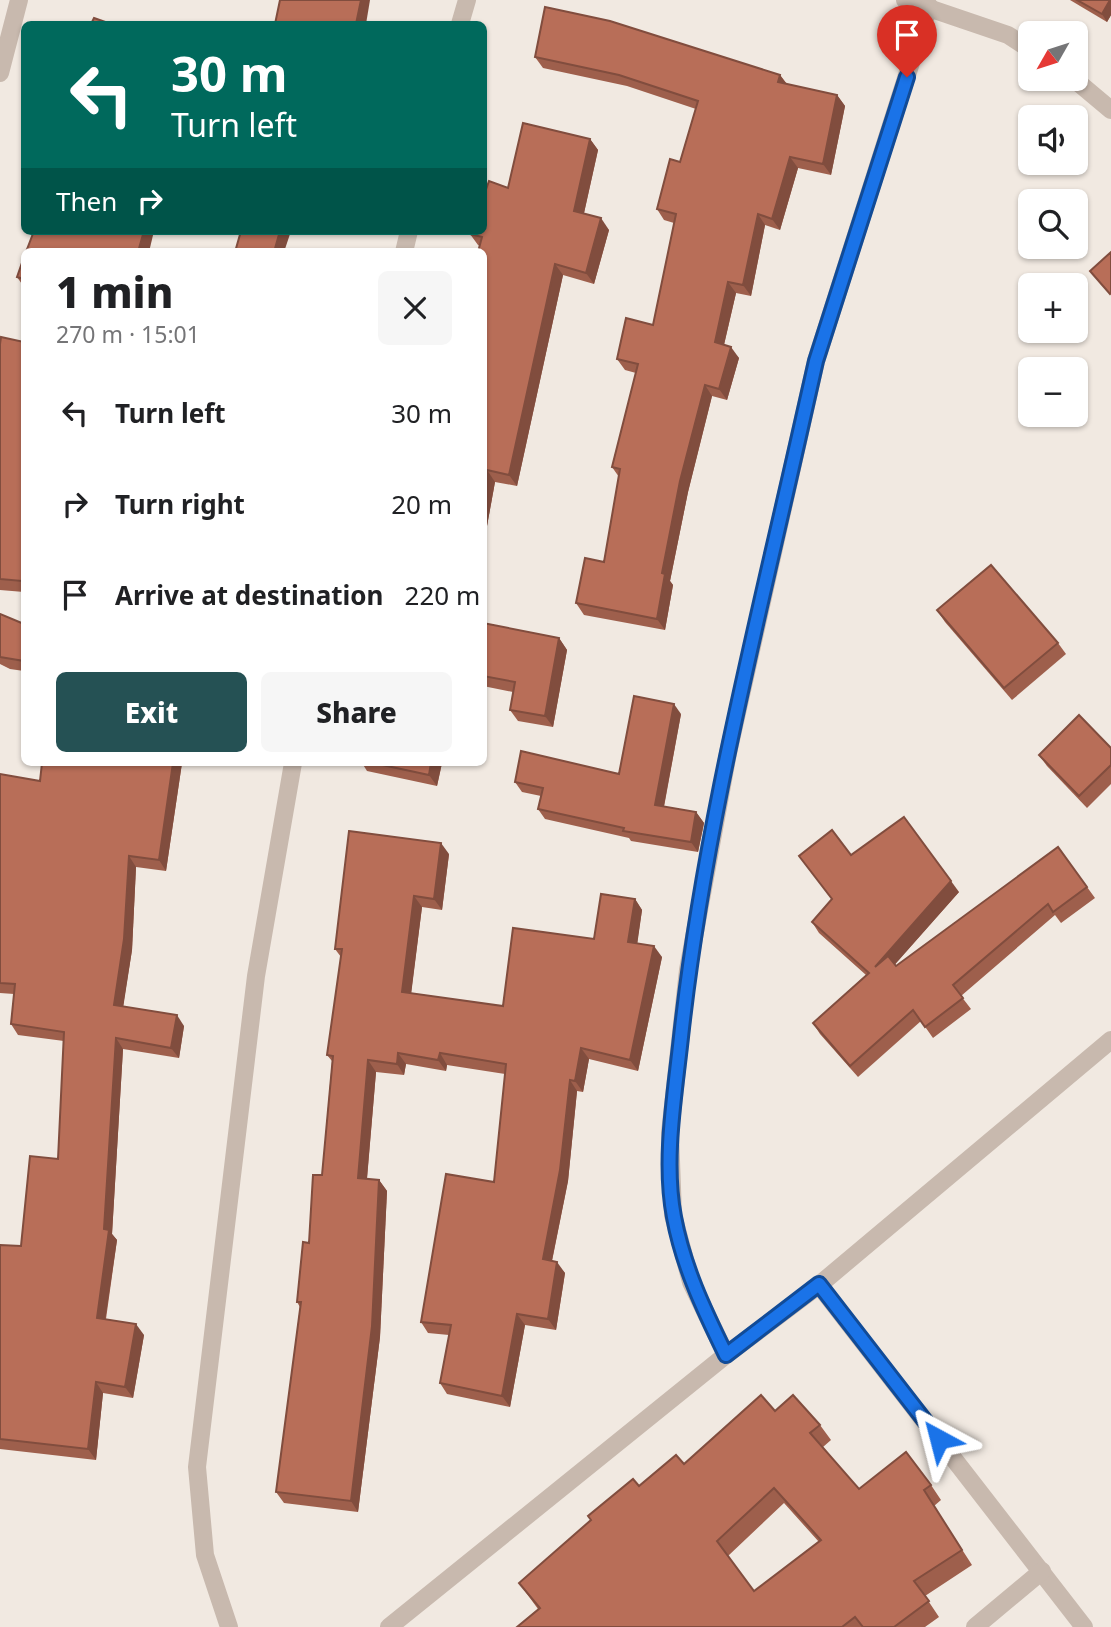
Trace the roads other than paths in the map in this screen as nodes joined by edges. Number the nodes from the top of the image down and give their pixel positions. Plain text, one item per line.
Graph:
1 (19, 0) edge
2 (467, 0) edge
3 (905, 0) edge
4 (929, 6) junction
5 (461, 21) edge
6 (1018, 42) edge
7 (0, 73) edge
8 (1088, 91) edge
9 (1111, 110) edge
10 (292, 766) edge
11 (1111, 1041) edge
12 (819, 1284) junction
13 (726, 1355) junction
14 (1042, 1571) junction
15 (229, 1627) edge
16 (389, 1627) edge
17 (975, 1627) edge
18 (1084, 1627) edge

1 - 7 street
2 - 5 street
3 - 4 street
4 - 6 street
4 - 13 street
8 - 9 street
10 - 15 street
11 - 12 street
12 - 13 street
12 - 14 street
13 - 16 street
14 - 17 street
14 - 18 street

